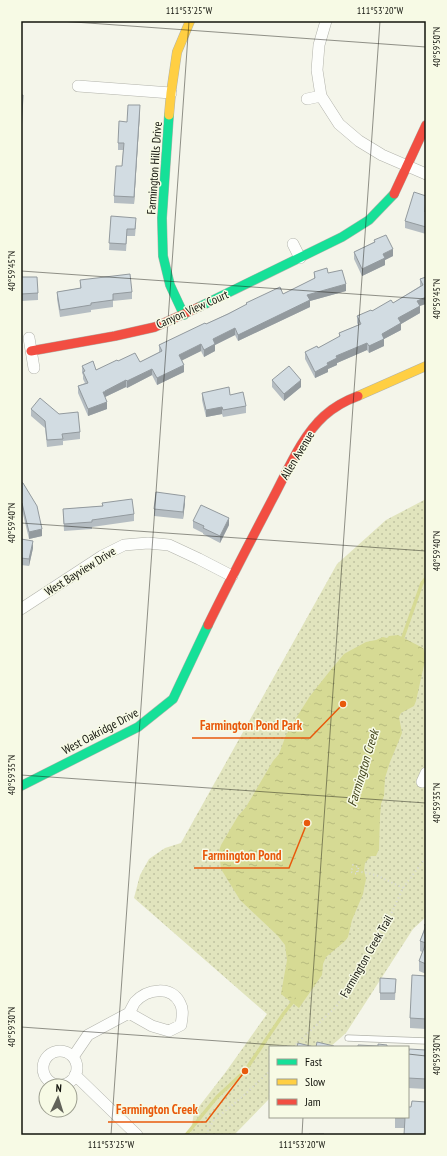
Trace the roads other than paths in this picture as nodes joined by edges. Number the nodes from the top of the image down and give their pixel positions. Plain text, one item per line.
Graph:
1 (190, 21) edge
2 (326, 21) edge
3 (78, 86) dead end
4 (171, 93) junction
5 (321, 96) junction
6 (307, 99) dead end
7 (426, 124) edge
8 (406, 167) junction
9 (426, 174) edge
10 (293, 244) dead end
11 (300, 258) junction
12 (184, 315) junction
13 (29, 338) dead end
14 (31, 351) junction
15 (426, 366) edge
16 (34, 368) dead end
17 (232, 576) junction
18 (21, 609) edge
19 (21, 786) edge
20 (129, 1013) junction
21 (348, 1038) dead end
22 (426, 1041) edge
23 (73, 1057) junction
24 (75, 1075) junction
25 (136, 1135) edge

1 - 4 street, Farmington Hills Drive
2 - 5 street
3 - 4 street
4 - 12 street, Farmington Hills Drive
5 - 6 street
5 - 8 street
7 - 8 street, Canyon View Court
8 - 9 street
8 - 11 street, Canyon View Court
10 - 11 street
11 - 12 street, Canyon View Court
12 - 14 street, Canyon View Court
13 - 14 street
14 - 16 street
15 - 17 street, Allen Avenue
17 - 18 street, West Bayview Drive
17 - 19 street, West Oakridge Drive
20 - 20 street
20 - 23 street
21 - 22 lane
23 - 24 street
23 - 24 street
24 - 25 street

